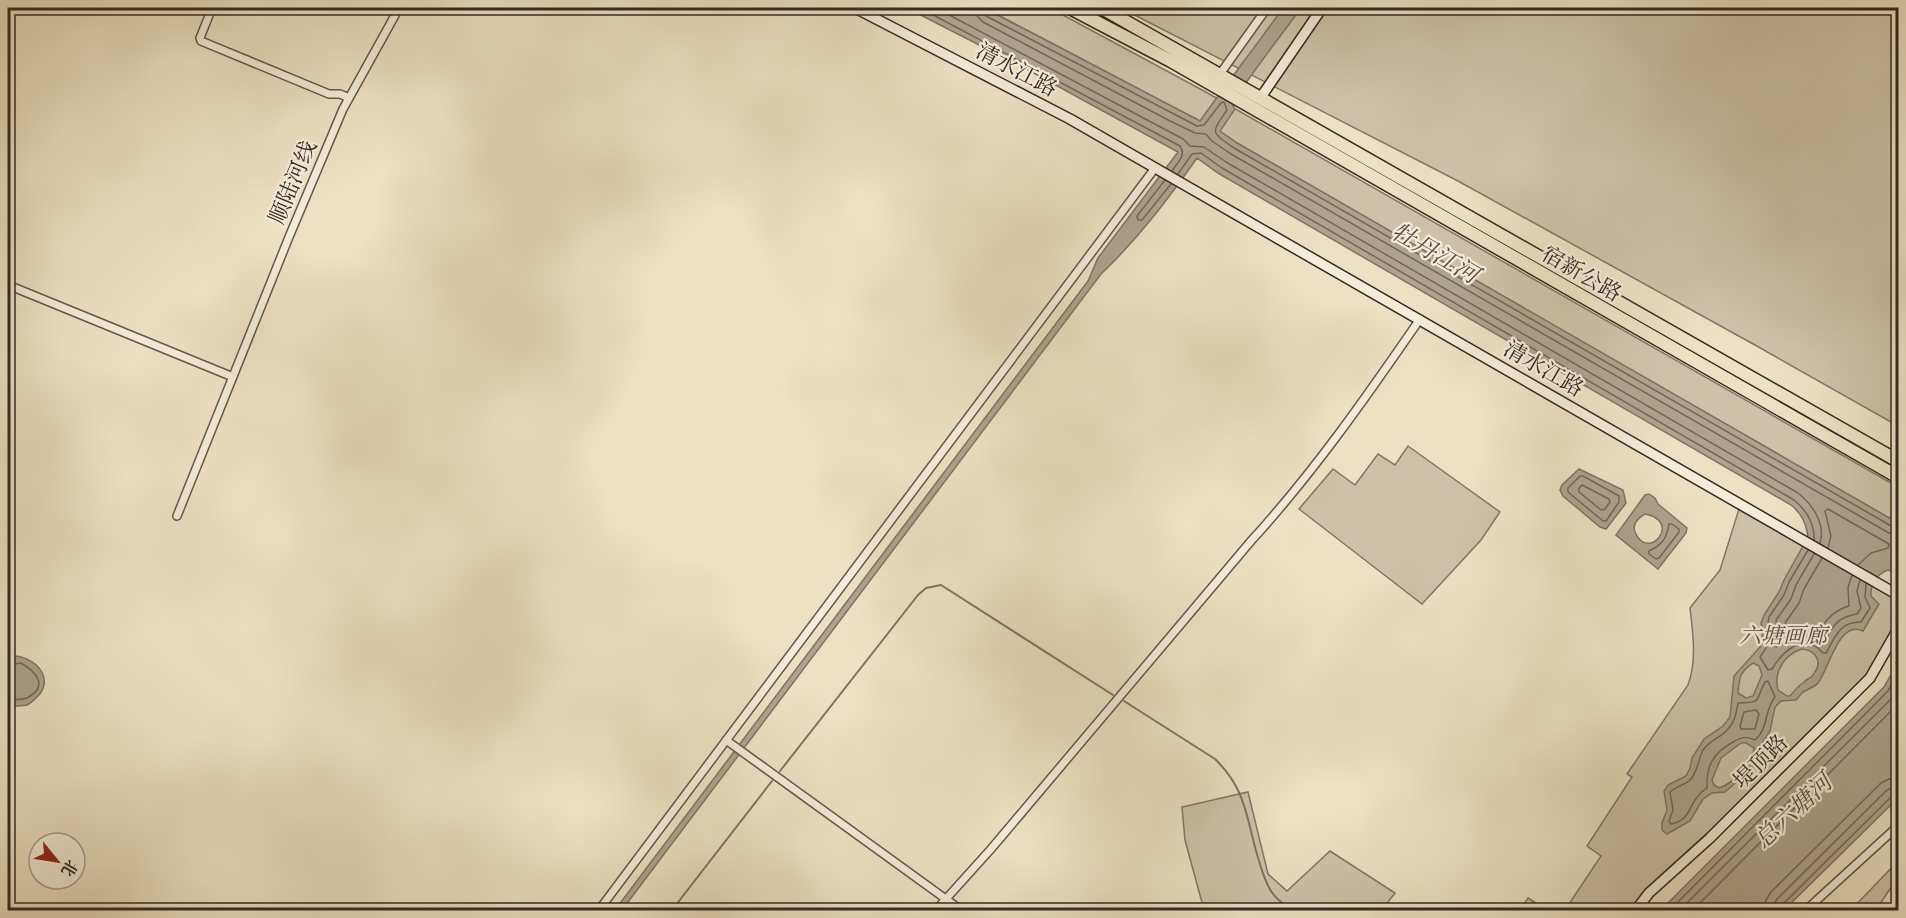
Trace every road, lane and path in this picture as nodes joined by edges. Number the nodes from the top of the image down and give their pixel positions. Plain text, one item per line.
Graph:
1 (212, 8) edge
2 (399, 8) edge
3 (855, 8) edge
4 (1070, 8) edge
5 (1101, 8) edge
6 (1267, 8) edge
7 (1322, 8) edge
8 (1221, 79) junction
9 (349, 98) junction
10 (1253, 98) junction
11 (1156, 169) junction
12 (8, 285) edge
13 (1420, 319) junction
14 (233, 377) junction
15 (1899, 461) edge
16 (1899, 477) edge
17 (177, 516) dead end
18 (1899, 595) edge
19 (1899, 629) edge
20 (729, 742) junction
21 (1899, 826) edge
22 (945, 899) junction
23 (599, 910) edge
24 (936, 910) edge
25 (961, 910) edge
26 (1636, 910) edge
27 (1806, 910) edge

1 - 9 street
2 - 9 street, 顺陆河线
3 - 11 street, 清水江路
4 - 8 highway
5 - 8 highway
6 - 8 street
7 - 10 street
8 - 10 highway
9 - 14 street, 顺陆河线
10 - 15 highway, 宿新公路
10 - 16 highway, 宿新公路
11 - 13 street, 清水江路
11 - 20 street
12 - 14 street
13 - 18 street, 清水江路
13 - 22 street
14 - 17 street, 顺陆河线
19 - 26 street, 堤顶路
20 - 22 street
20 - 23 street
21 - 27 street
22 - 24 street
22 - 25 street

